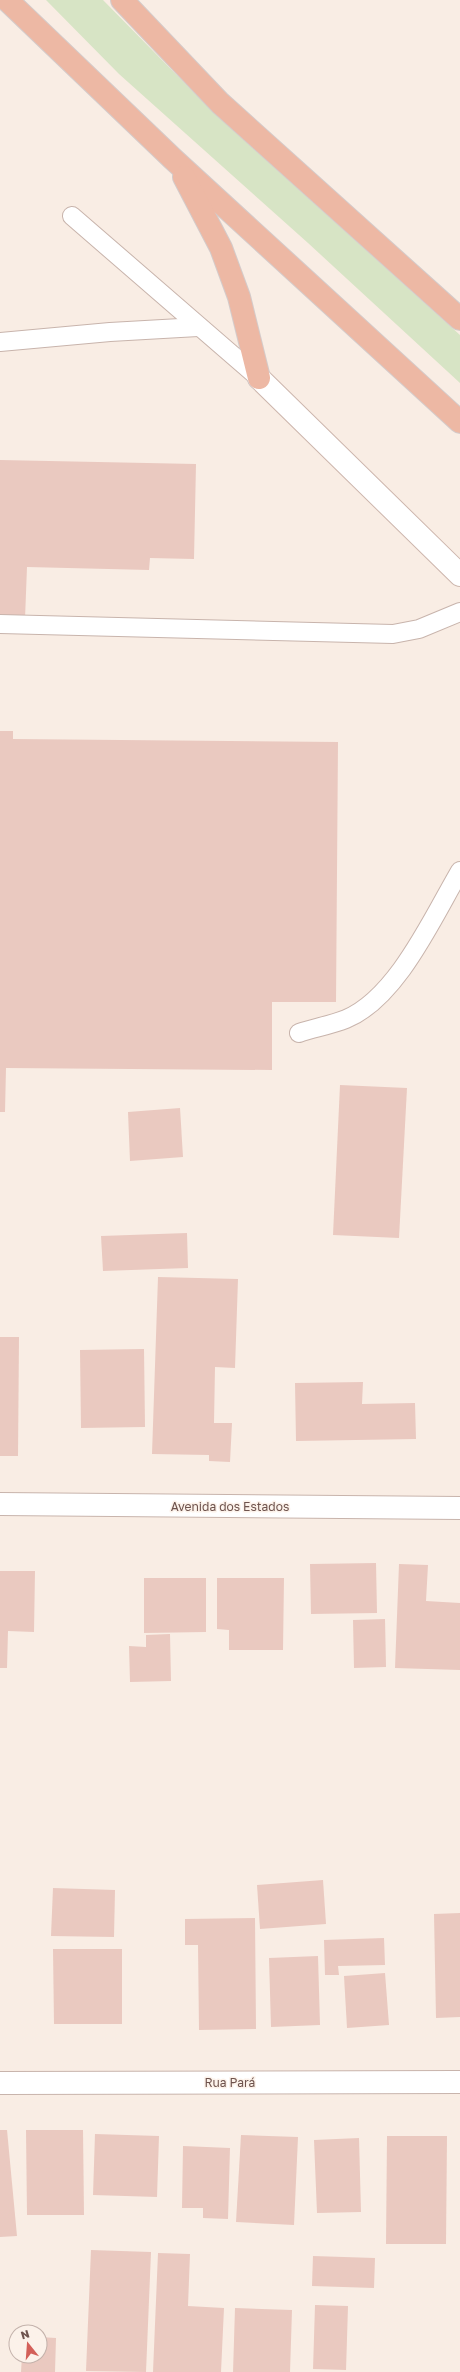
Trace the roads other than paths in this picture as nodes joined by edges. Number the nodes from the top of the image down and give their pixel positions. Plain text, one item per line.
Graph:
1 (7, 0) edge
2 (122, 0) edge
3 (173, 159) junction
4 (72, 216) dead end
5 (460, 319) edge
6 (198, 327) junction
7 (0, 342) edge
8 (259, 378) junction
9 (460, 422) edge
10 (460, 575) edge
11 (460, 612) edge
12 (0, 624) edge
13 (460, 870) edge
14 (299, 1032) dead end
15 (0, 1504) edge
16 (460, 1508) edge
17 (460, 2082) edge
18 (0, 2083) edge

1 - 3 highway
2 - 5 highway
3 - 8 highway
3 - 9 highway
4 - 6 lane
6 - 7 lane
6 - 8 lane
8 - 10 street
11 - 12 lane
13 - 14 lane
15 - 16 street, Avenida dos Estados
17 - 18 street, Rua Pará

